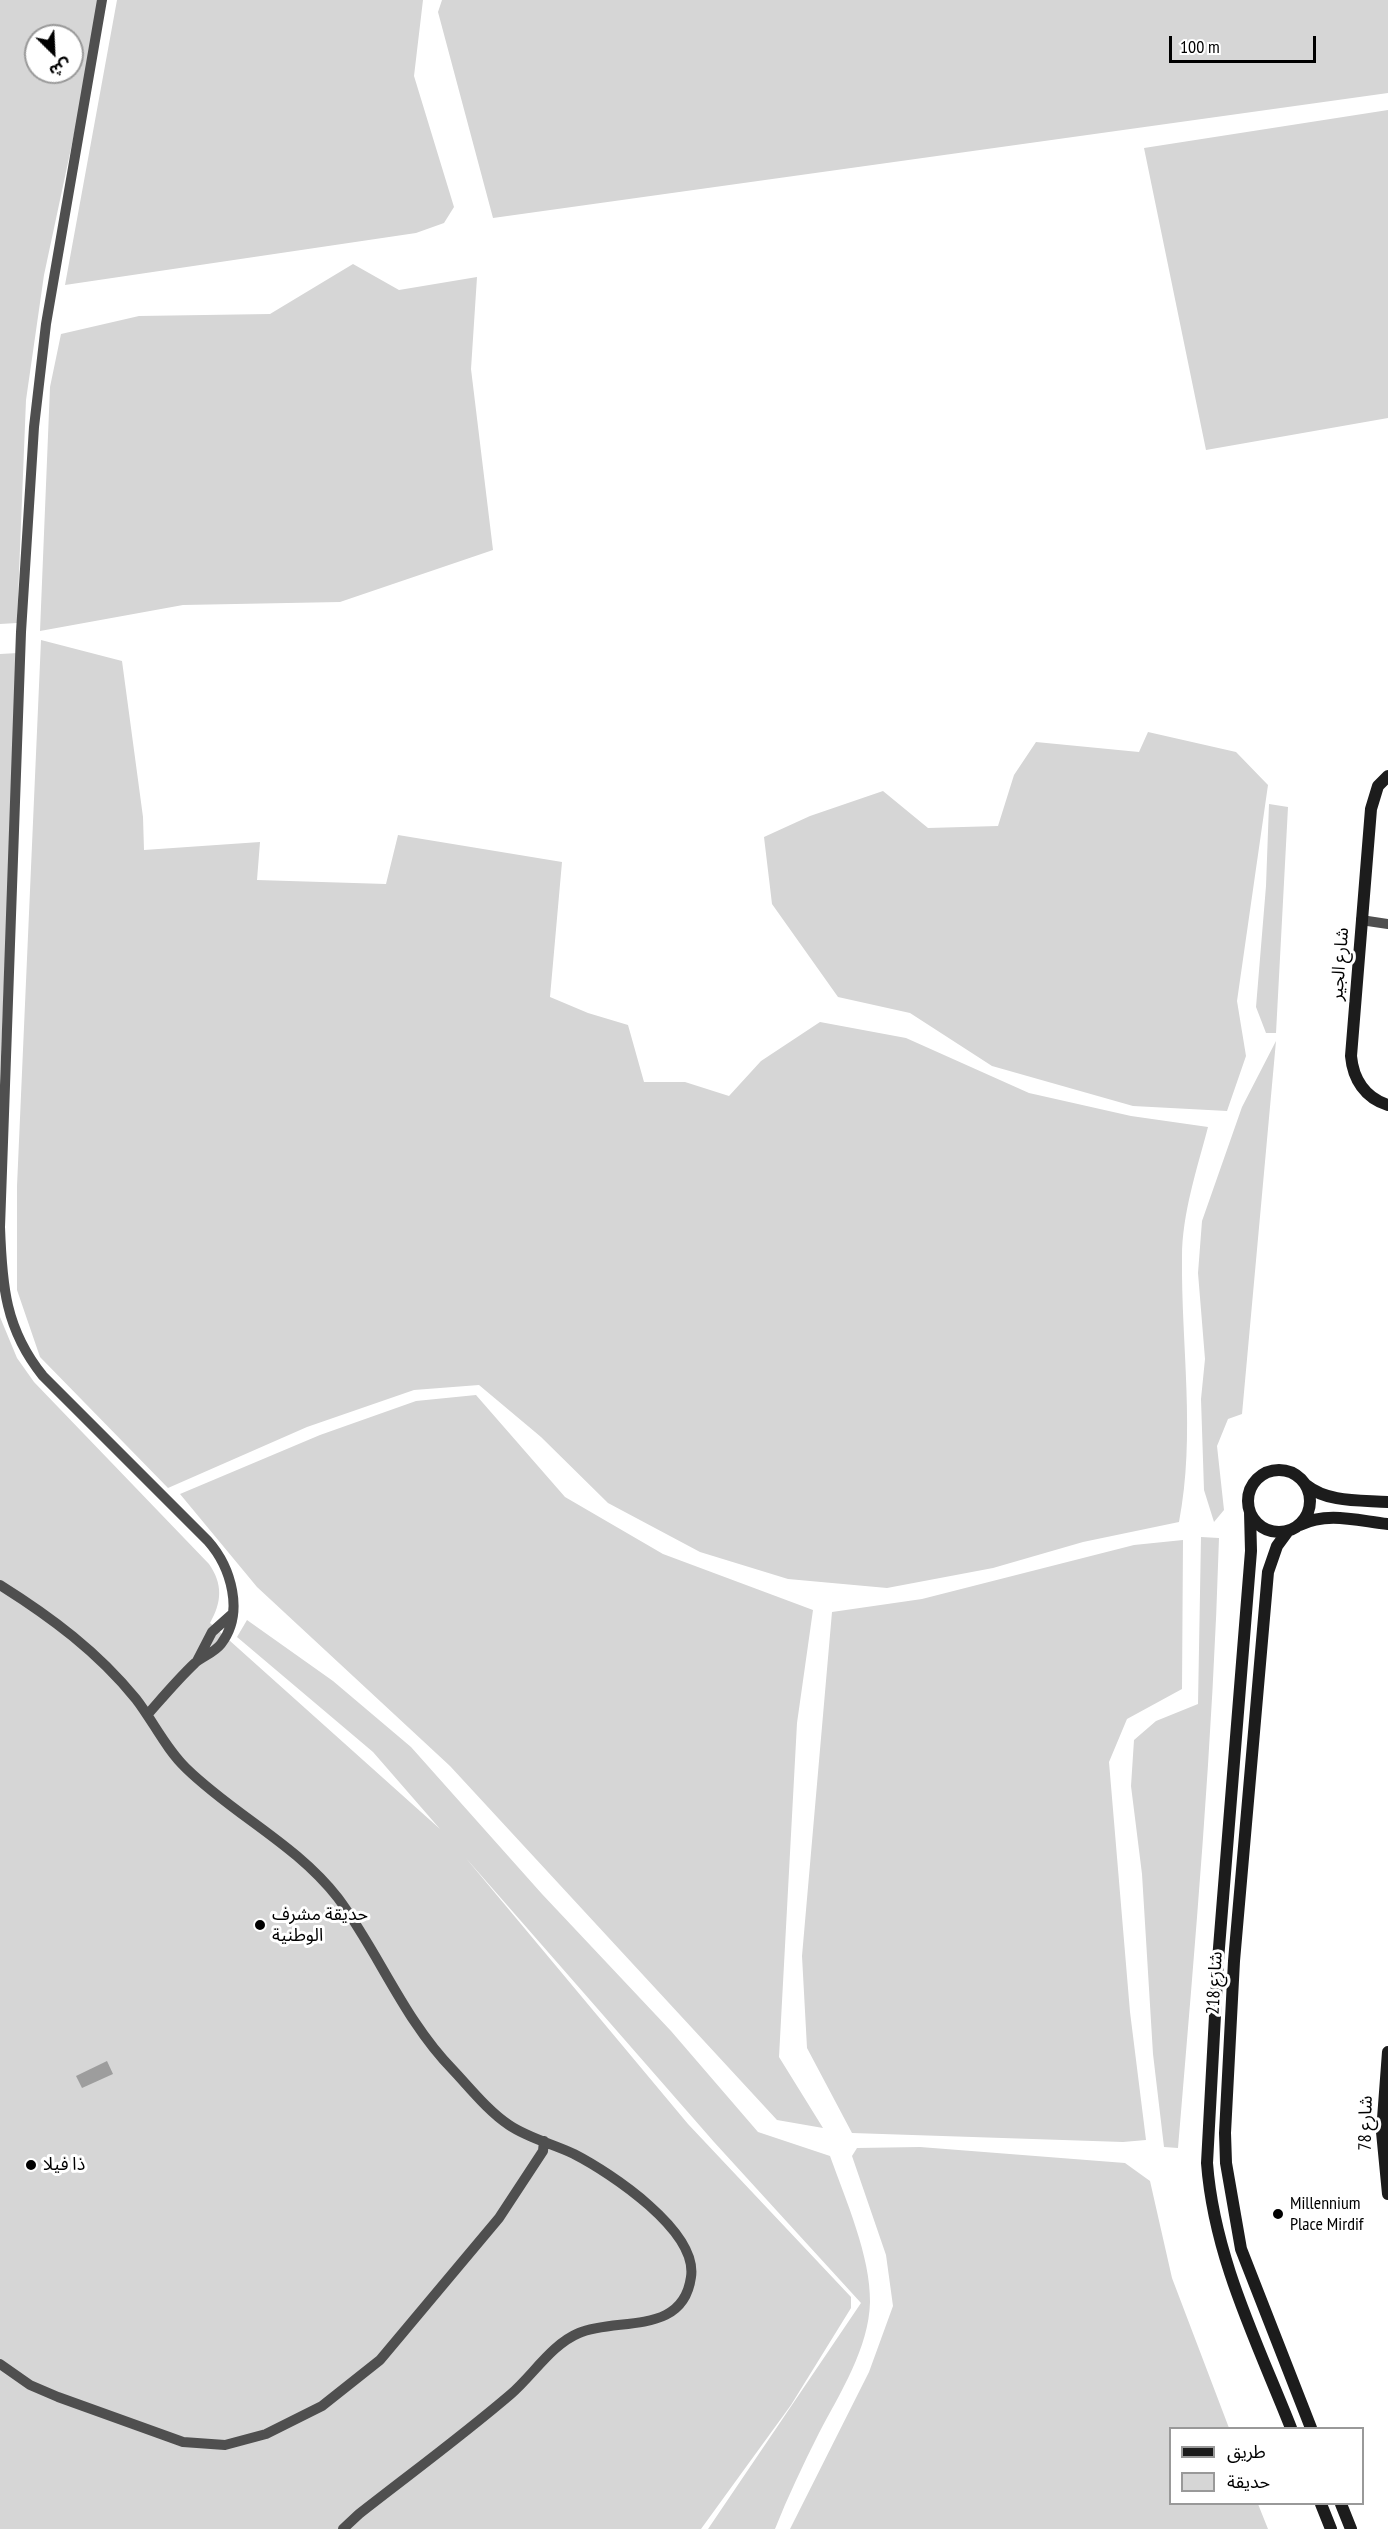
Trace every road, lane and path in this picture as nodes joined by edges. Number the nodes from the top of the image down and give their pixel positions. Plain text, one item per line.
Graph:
1 (102, 0) edge
2 (1388, 776) edge
3 (1388, 786) edge
4 (1371, 808) junction
5 (1361, 920) junction
6 (1388, 924) edge
7 (1388, 1105) edge
8 (1305, 1484) junction
9 (1388, 1502) edge
10 (1250, 1512) junction
11 (1388, 1524) edge
12 (1292, 1529) junction
13 (0, 1585) edge
14 (147, 1714) junction
15 (1388, 2052) edge
16 (544, 2141) junction
17 (1388, 2194) edge
18 (0, 2364) edge
19 (1291, 2427) edge
20 (1311, 2427) edge
21 (1321, 2505) edge
22 (1341, 2505) edge
23 (344, 2529) edge
24 (1331, 2529) edge
25 (1351, 2529) edge

1 - 14 street
2 - 4 street, شارع الجير
3 - 4 street
4 - 5 street, شارع الجير
5 - 6 street
5 - 7 street, شارع الجير
8 - 9 street
8 - 10 street
8 - 12 street
10 - 12 street
10 - 19 street
11 - 12 street
12 - 20 street, شارع 218
13 - 14 street
14 - 16 street
15 - 17 street, شارع 78
16 - 18 street
16 - 23 street
21 - 24 street
22 - 25 street

